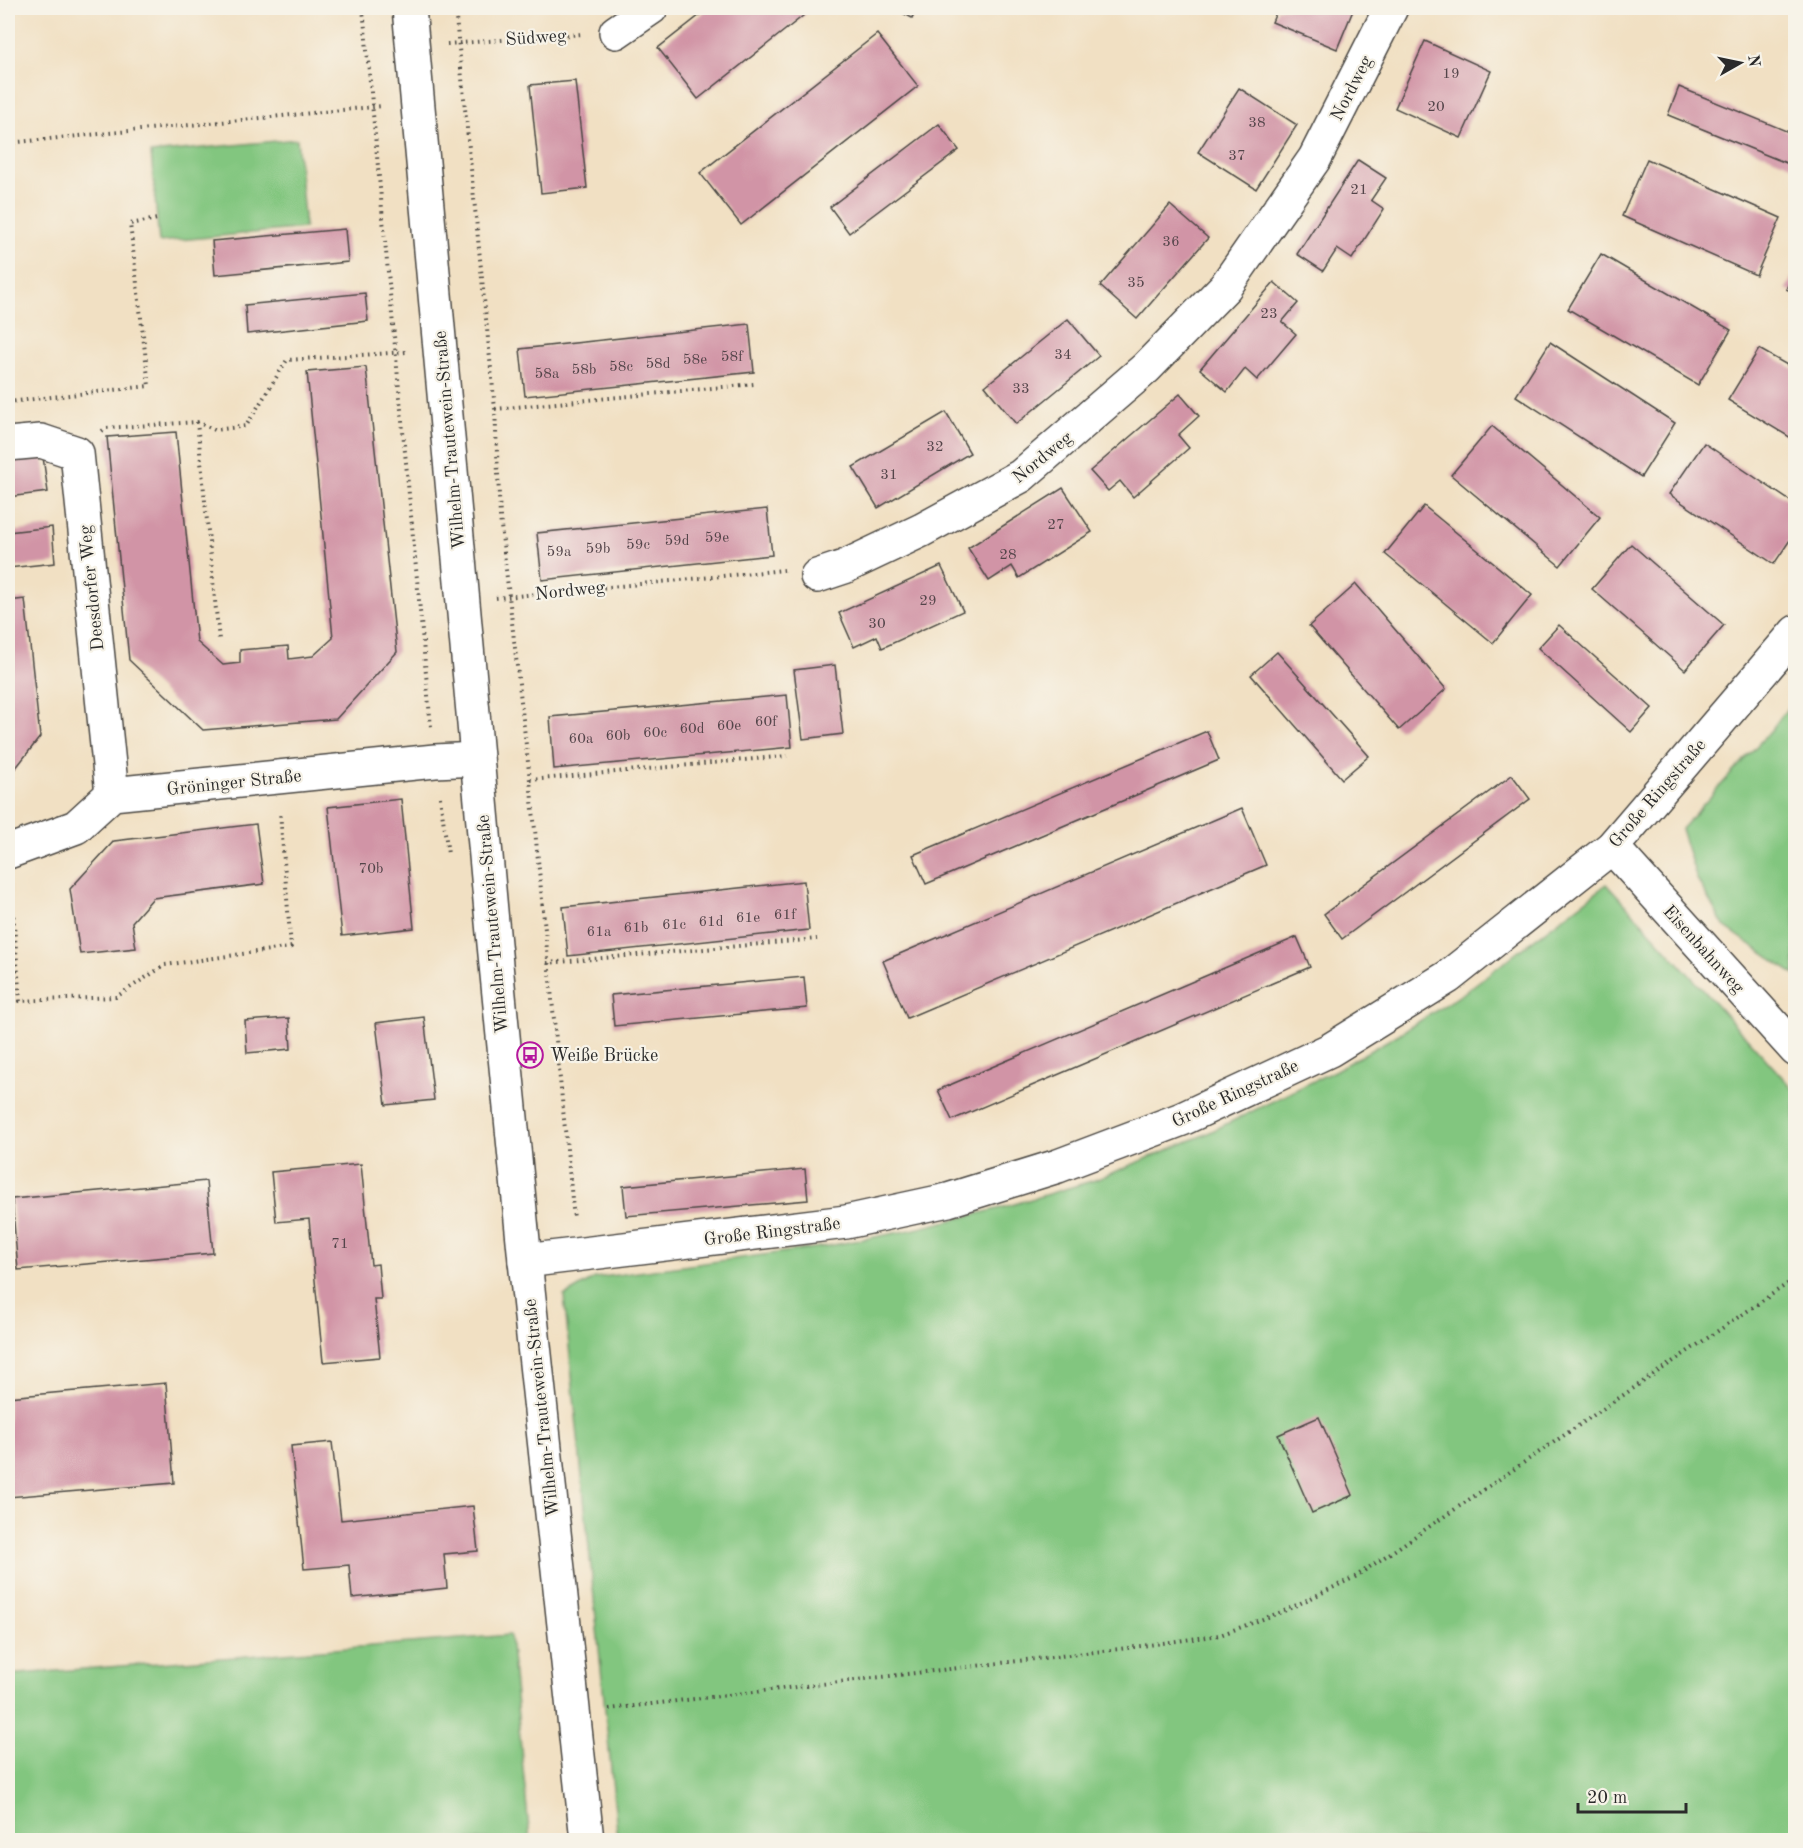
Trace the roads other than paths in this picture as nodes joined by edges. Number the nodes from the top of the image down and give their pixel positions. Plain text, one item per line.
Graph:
1 (408, 8) edge
2 (651, 8) edge
3 (1391, 8) edge
4 (616, 32) road end
5 (8, 444) edge
6 (818, 576) road end
7 (1796, 632) edge
8 (477, 759) junction
9 (112, 794) junction
10 (1612, 847) junction
11 (8, 852) edge
12 (1796, 1050) edge
13 (525, 1261) junction
14 (587, 1840) edge

1 - 8 street, Wilhelm-Trautewein-Straße
2 - 4 street
3 - 6 street, Nordweg
5 - 9 street, Deesdorfer Weg
7 - 10 street, Große Ringstraße
8 - 9 street, Gröninger Straße
8 - 13 street, Wilhelm-Trautewein-Straße
9 - 11 street
10 - 12 street, Eisenbahnweg
10 - 13 street, Große Ringstraße
13 - 14 street, Wilhelm-Trautewein-Straße

